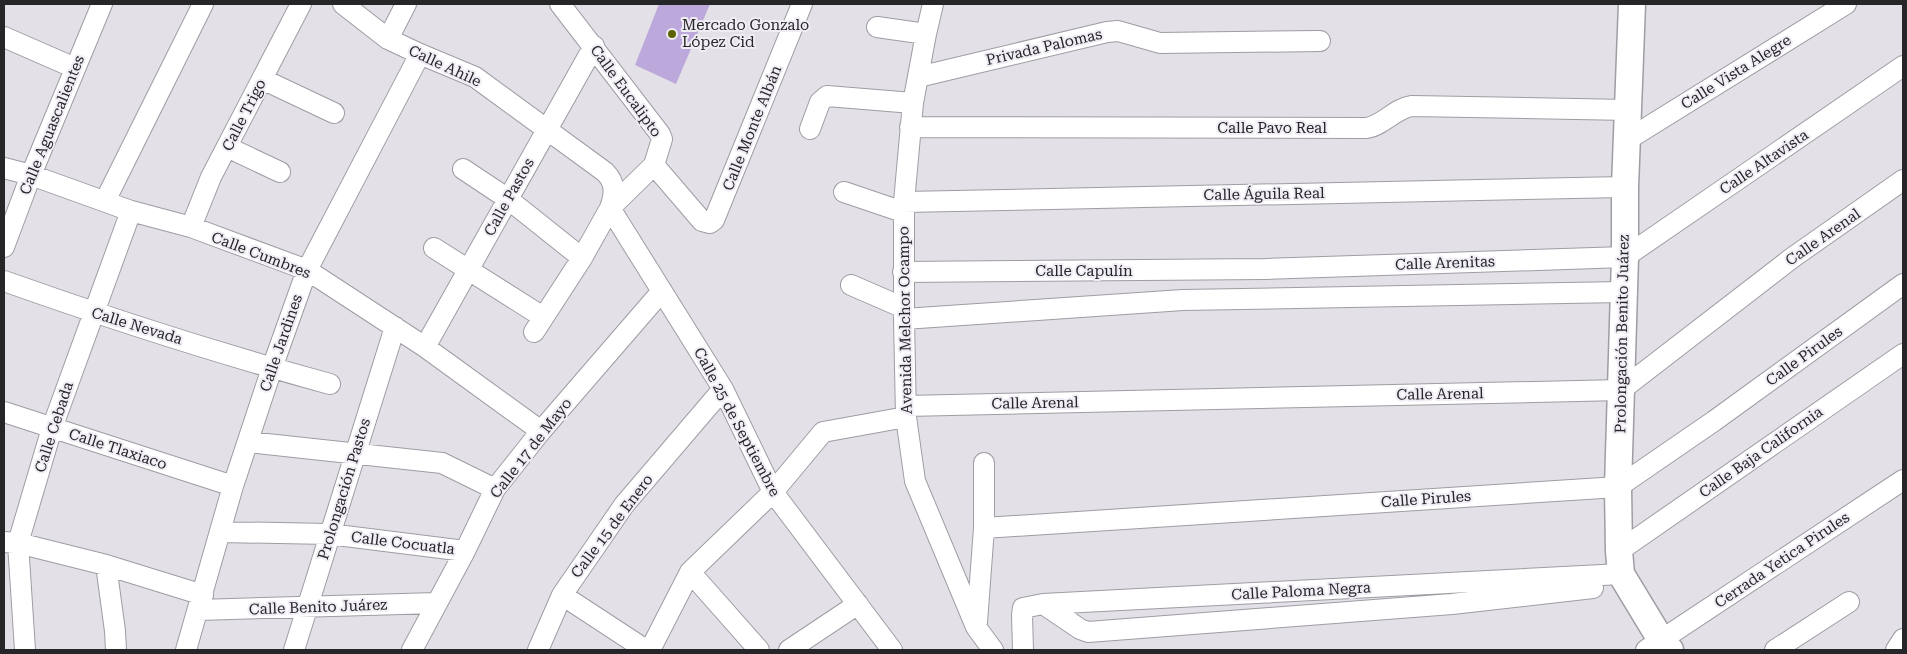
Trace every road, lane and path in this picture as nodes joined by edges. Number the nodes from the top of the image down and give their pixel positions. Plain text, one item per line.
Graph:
1 (102, 4) edge
2 (204, 4) edge
3 (301, 4) edge
4 (342, 4) edge
5 (406, 4) edge
6 (560, 4) edge
7 (802, 4) edge
8 (934, 4) edge
9 (1632, 4) edge
10 (1846, 4) edge
11 (877, 28) dead end
12 (926, 34) junction
13 (4, 37) edge
14 (388, 39) junction
15 (1320, 41) dead end
16 (594, 46) junction
17 (420, 54) junction
18 (1903, 66) edge
19 (76, 68) junction
20 (918, 77) junction
21 (262, 79) junction
22 (913, 103) junction
23 (1628, 110) junction
24 (334, 113) dead end
25 (910, 127) junction
26 (546, 129) junction
27 (810, 129) dead end
28 (1627, 140) junction
29 (227, 147) junction
30 (654, 166) junction
31 (4, 168) edge
32 (463, 169) dead end
33 (280, 172) dead end
34 (31, 175) junction
35 (1903, 180) edge
36 (1625, 186) junction
37 (844, 192) dead end
38 (508, 199) junction
39 (105, 201) junction
40 (904, 207) junction
41 (610, 208) junction
42 (131, 211) junction
43 (191, 228) junction
44 (4, 247) edge
45 (434, 248) dead end
46 (1625, 257) junction
47 (582, 258) junction
48 (1266, 269) joint
49 (307, 270) junction
50 (468, 271) junction
51 (903, 272) junction
52 (4, 281) edge
53 (1903, 284) edge
54 (850, 286) dead end
55 (662, 291) junction
56 (1622, 292) junction
57 (93, 313) junction
58 (904, 314) junction
59 (395, 327) junction
60 (425, 348) junction
61 (1903, 354) edge
62 (272, 368) junction
63 (330, 384) dead end
64 (723, 390) junction
65 (1622, 390) junction
66 (906, 411) junction
67 (4, 412) edge
68 (52, 428) junction
69 (541, 431) junction
70 (248, 442) junction
71 (355, 454) junction
72 (984, 463) dead end
73 (1903, 480) edge
74 (233, 486) junction
75 (1618, 487) junction
76 (495, 489) junction
77 (773, 492) junction
78 (984, 528) junction
79 (221, 532) junction
80 (329, 534) junction
81 (11, 542) edge
82 (465, 550) junction
83 (106, 565) junction
84 (1622, 570) junction
85 (690, 572) junction
86 (562, 595) junction
87 (1849, 602) dead end
88 (200, 603) junction
89 (437, 603) junction
90 (858, 604) junction
91 (1043, 604) junction
92 (307, 607) junction
93 (976, 627) junction
94 (1903, 639) edge
95 (1659, 647) edge
96 (25, 650) edge
97 (116, 650) edge
98 (186, 650) edge
99 (294, 650) edge
100 (412, 650) edge
101 (538, 650) edge
102 (646, 650) edge
103 (650, 650) edge
104 (759, 650) edge
105 (789, 650) edge
106 (892, 650) edge
107 (993, 650) edge
108 (1023, 650) edge
109 (1775, 650) edge
110 (1896, 650) edge

1 - 19 street, Calle Aguascalientes
2 - 39 street
3 - 21 street, Calle Trigo
4 - 14 street, Calle Ahile
5 - 14 street
6 - 16 street, Calle Eucalipto
7 - 30 street, Calle Monte Albán
8 - 12 street, Avenida Melchor Ocampo
9 - 23 main road, Prolongación Benito Juárez
10 - 28 street, Calle Vista Alegre
11 - 12 street
12 - 20 street, Avenida Melchor Ocampo
13 - 19 street
14 - 17 street, Calle Ahile
15 - 20 street, Privada Palomas
16 - 26 street, Calle Pastos
16 - 30 street, Calle Eucalipto
17 - 26 street, Calle Ahile
17 - 49 street, Calle Jardines
18 - 46 street, Calle Altavista
19 - 34 street, Calle Aguascalientes
20 - 22 street, Avenida Melchor Ocampo
21 - 24 street
21 - 29 street, Calle Trigo
22 - 25 street, Avenida Melchor Ocampo
22 - 27 street
23 - 25 street, Calle Pavo Real
23 - 28 main road, Prolongación Benito Juárez
25 - 40 street, Avenida Melchor Ocampo
26 - 38 street, Calle Pastos
26 - 41 street, Calle Ahile
28 - 36 main road, Prolongación Benito Juárez
29 - 33 street
29 - 43 street, Calle Trigo
30 - 41 street
31 - 34 street, Calle Cumbres
32 - 38 street
34 - 39 street, Calle Cumbres
34 - 44 street, Calle Aguascalientes
35 - 65 street, Calle Arenal
36 - 40 street, Calle Águila Real
36 - 46 main road, Prolongación Benito Juárez
37 - 40 street, Calle Águila Real
38 - 47 street
38 - 50 street, Calle Pastos
39 - 42 street, Calle Cumbres
40 - 51 street, Avenida Melchor Ocampo
41 - 47 street
41 - 55 street, Calle 25 de Septiembre
42 - 43 street, Calle Cumbres
42 - 57 street, Calle Cebada
43 - 49 street, Calle Cumbres
45 - 50 street
46 - 48 street, Calle Arenitas
46 - 56 main road, Prolongación Benito Juárez
47 - 50 street
48 - 51 street, Calle Capulín
49 - 59 street, Calle Cumbres
49 - 62 street, Calle Jardines
50 - 60 street, Calle Pastos
51 - 58 street, Avenida Melchor Ocampo
52 - 57 street, Calle Nevada
53 - 75 street, Calle Pirules
54 - 58 street
55 - 64 street, Calle 25 de Septiembre
55 - 69 street, Calle 17 de Mayo
56 - 58 street
56 - 65 main road, Prolongación Benito Juárez
57 - 62 street, Calle Nevada
57 - 68 street, Calle Cebada
58 - 66 street, Avenida Melchor Ocampo
59 - 60 street, Calle Cumbres
59 - 71 street, Prolongación Pastos
60 - 69 street, Calle Cumbres
61 - 84 street, Calle Baja California
62 - 63 street, Calle Nevada
62 - 70 street, Calle Jardines
64 - 77 street, Calle 25 de Septiembre
64 - 86 street, Calle 15 de Enero
65 - 66 street, Calle Arenal
65 - 75 main road, Prolongación Benito Juárez
66 - 77 street, Calle Arenal
66 - 93 street, Avenida Melchor Ocampo
67 - 68 street, Calle Tlaxiaco
68 - 74 street, Calle Tlaxiaco
68 - 81 street, Calle Cebada
69 - 76 street, Calle 17 de Mayo
70 - 71 street
70 - 74 street, Calle Jardines
71 - 76 street
71 - 80 street, Prolongación Pastos
72 - 78 street
73 - 95 street, Cerrada Yetica Pirules
74 - 79 street, Calle Jardines
75 - 78 street, Calle Pirules
75 - 84 main road, Prolongación Benito Juárez
76 - 82 street, Calle 17 de Mayo
77 - 85 street, Calle Arenal
77 - 90 street, Calle 25 de Septiembre
78 - 93 street
79 - 80 street, Calle Cocuatla
79 - 88 street, Calle Jardines
80 - 82 street, Calle Cocuatla
80 - 92 street, Prolongación Pastos
81 - 83 street, Calle Benito Juárez
81 - 96 street, Calle Cebada
82 - 89 street, Calle 17 de Mayo
83 - 88 street, Calle Benito Juárez
83 - 97 street
84 - 91 street, Calle Paloma Negra
84 - 91 street
84 - 95 main road
85 - 103 street, Calle Arenal
85 - 104 street
86 - 101 street, Calle 15 de Enero
86 - 102 street
87 - 109 street
88 - 92 street, Calle Benito Juárez
88 - 98 street, Calle Jardines
89 - 92 street, Calle Benito Juárez
89 - 100 street, Calle 17 de Mayo
90 - 105 street
90 - 106 street, Calle 25 de Septiembre
91 - 108 street, Calle Paloma Negra
92 - 99 street, Prolongación Pastos
93 - 107 street, Avenida Melchor Ocampo
94 - 110 street

